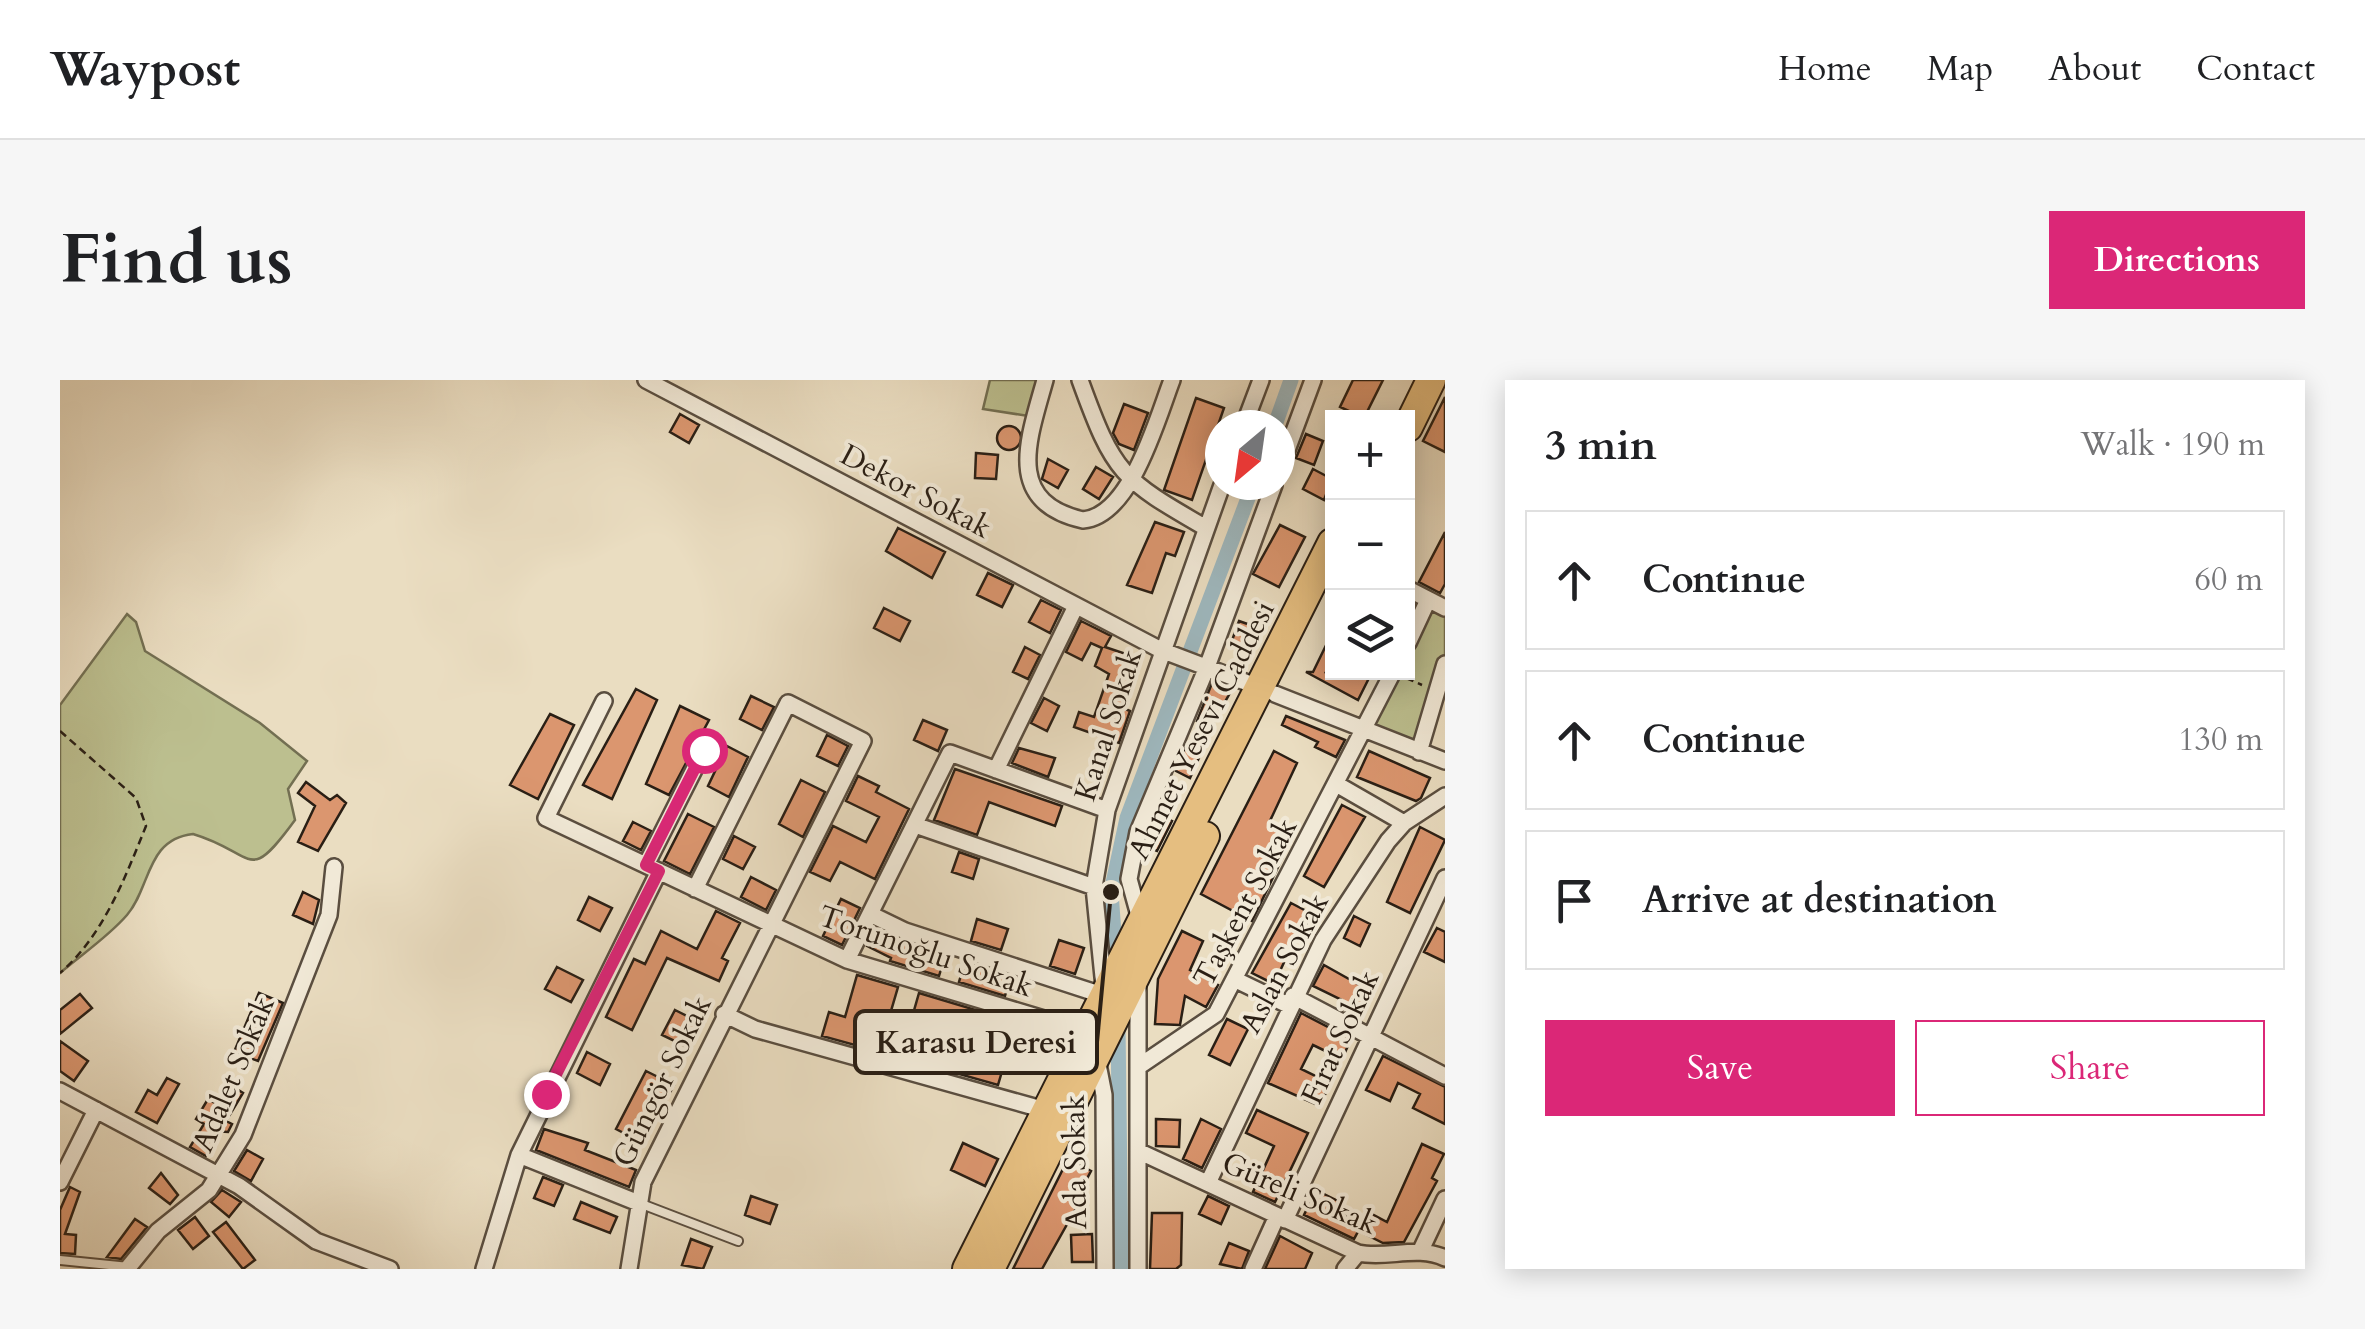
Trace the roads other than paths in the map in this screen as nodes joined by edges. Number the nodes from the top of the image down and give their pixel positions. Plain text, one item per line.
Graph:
1 (646, 380) edge
2 (1045, 380) edge
3 (1080, 380) edge
4 (1172, 380) edge
5 (1261, 380) edge
6 (1313, 380) edge
7 (1413, 380) edge
8 (1431, 380) edge
9 (1250, 410) edge
10 (1398, 410) edge
11 (1415, 413) edge
12 (1295, 429) edge
13 (1132, 482) junction
14 (1216, 500) edge
15 (1268, 500) edge
16 (1206, 528) junction
17 (1325, 559) edge
18 (1325, 590) edge
19 (1410, 590) edge
20 (1428, 600) junction
21 (1076, 606) junction
22 (1445, 608) edge
23 (1415, 628) edge
24 (1162, 650) junction
25 (1445, 664) edge
26 (1207, 667) junction
27 (1390, 680) edge
28 (1268, 691) junction
29 (604, 702) dead end
30 (1366, 730) junction
31 (704, 750) dead end
32 (1419, 752) junction
33 (1445, 762) edge
34 (996, 770) junction
35 (1338, 785) junction
36 (1445, 796) edge
37 (1106, 810) junction
38 (1404, 823) junction
39 (915, 825) junction
40 (334, 867) dead end
41 (653, 868) junction
42 (1445, 878) edge
43 (695, 888) junction
44 (1094, 888) junction
45 (1438, 910) edge
46 (870, 914) junction
47 (1140, 919) junction
48 (769, 923) junction
49 (1132, 959) junction
50 (848, 960) junction
51 (1236, 980) junction
52 (1103, 993) junction
53 (1291, 1001) junction
54 (724, 1014) junction
55 (1371, 1036) junction
56 (1090, 1043) junction
57 (1138, 1067) junction
58 (1445, 1076) edge
59 (60, 1091) edge
60 (96, 1110) junction
61 (1045, 1110) junction
62 (1138, 1151) junction
63 (519, 1155) junction
64 (220, 1177) junction
65 (60, 1182) edge
66 (1208, 1183) junction
67 (1445, 1199) edge
68 (636, 1202) junction
69 (1281, 1218) junction
70 (738, 1241) dead end
71 (1421, 1250) junction
72 (1358, 1254) junction
73 (1445, 1258) edge
74 (60, 1260) edge
75 (128, 1268) edge
76 (390, 1269) edge
77 (484, 1269) edge
78 (629, 1269) edge
79 (967, 1269) edge
80 (990, 1269) edge
81 (1105, 1269) edge
82 (1138, 1269) edge
83 (1253, 1269) edge
84 (1345, 1269) edge

1 - 21 street, Dekor Sokak
2 - 13 street
3 - 13 street
4 - 13 street
5 - 9 street
6 - 12 street
7 - 10 highway
8 - 11 highway
13 - 16 street
14 - 16 street, Kanal Sokak
15 - 26 street
16 - 24 street, Kanal Sokak
17 - 28 highway, Ahmet Yesevi Caddesi
18 - 28 highway, Ahmet Yesevi Caddesi
19 - 20 street
20 - 22 street
20 - 23 street
21 - 24 street, Dekor Sokak
21 - 34 street
24 - 26 street, Dekor Sokak
24 - 37 street, Kanal Sokak
25 - 32 street
26 - 28 street, Dekor Sokak
26 - 47 street
27 - 30 street, Taşkent Sokak
28 - 30 street, Dekor Sokak
28 - 47 highway, Ahmet Yesevi Caddesi
28 - 49 highway, Ahmet Yesevi Caddesi
29 - 41 street, Torunoğlu Sokak
30 - 32 street, Dekor Sokak
30 - 35 street, Taşkent Sokak
31 - 41 street
32 - 33 street, Dekor Sokak
34 - 37 street
34 - 39 street
35 - 38 street
35 - 51 street, Taşkent Sokak
36 - 38 street, Aslan Sokak
37 - 44 street, Kanal Sokak
38 - 53 street, Aslan Sokak
39 - 44 street
39 - 46 street
40 - 64 street, Adalet Sokak
41 - 43 street, Torunoğlu Sokak
41 - 63 street
42 - 45 street, Fırat Sokak
43 - 48 street, Torunoğlu Sokak
43 - 48 street, Güngör Sokak
44 - 52 street, Kanal Sokak
45 - 55 street, Fırat Sokak
46 - 50 street
46 - 52 street
47 - 49 highway, Ahmet Yesevi Caddesi
48 - 50 street, Torunoğlu Sokak
48 - 54 street, Güngör Sokak
49 - 52 highway, Ahmet Yesevi Caddesi
49 - 56 highway, Ahmet Yesevi Caddesi
49 - 57 street, Ada Sokak
50 - 56 street, Torunoğlu Sokak
51 - 53 street
51 - 57 street, Taşkent Sokak
52 - 56 highway, Ahmet Yesevi Caddesi
53 - 55 street
53 - 66 street, Aslan Sokak
54 - 61 street
54 - 68 street, Güngör Sokak
55 - 58 street
55 - 69 street, Fırat Sokak
56 - 61 highway, Ahmet Yesevi Caddesi
56 - 80 highway, Ahmet Yesevi Caddesi
56 - 81 street, Ada Sokak
57 - 62 street, Ada Sokak
59 - 60 street
60 - 64 street
60 - 65 street
61 - 79 highway, Ahmet Yesevi Caddesi
62 - 66 street, Güreli Sokak
62 - 82 street, Ada Sokak
63 - 68 street
63 - 77 street
64 - 75 street, Adalet Sokak
64 - 76 street
66 - 69 street, Güreli Sokak
67 - 71 street
68 - 70 lane
68 - 78 street, Güngör Sokak
69 - 72 street, Güreli Sokak
69 - 83 street, Fırat Sokak
71 - 72 street, Güreli Sokak
71 - 73 street, Güreli Sokak
72 - 84 street
74 - 75 lane

